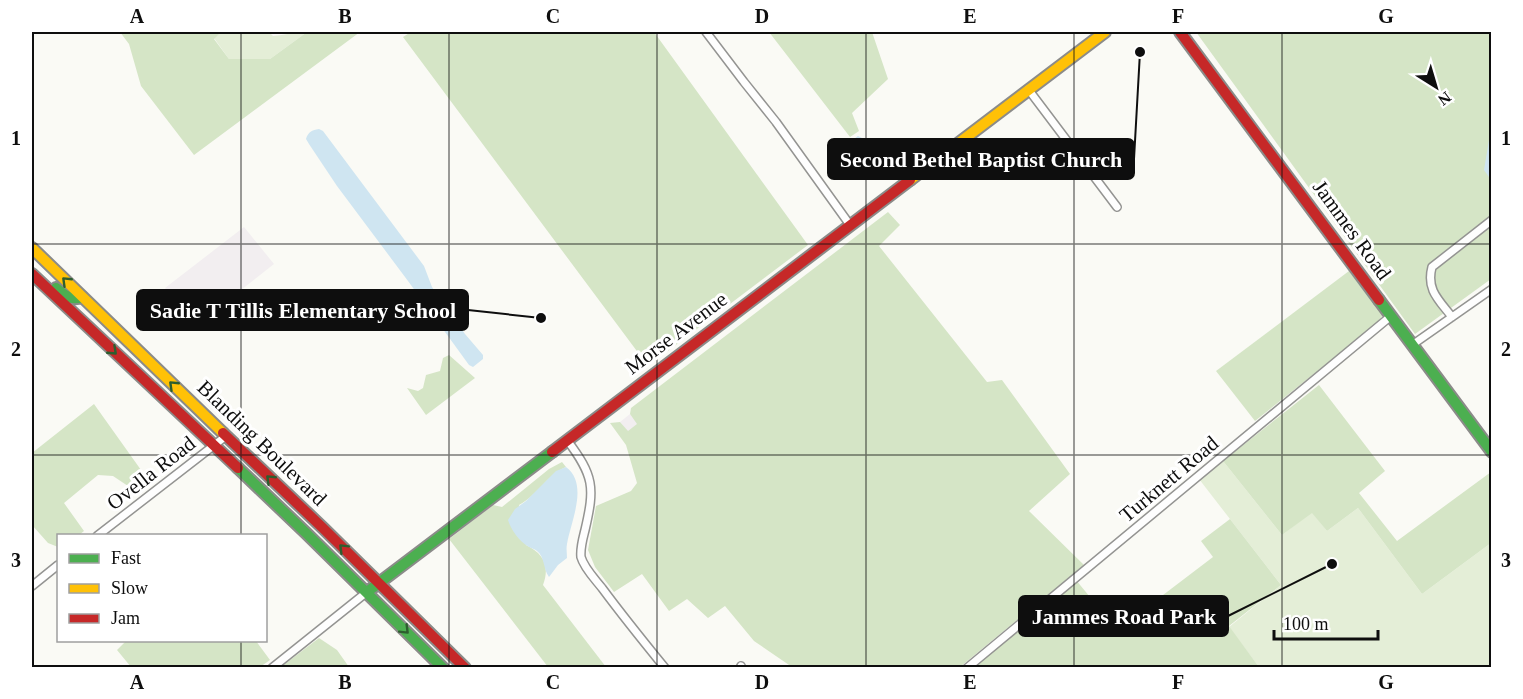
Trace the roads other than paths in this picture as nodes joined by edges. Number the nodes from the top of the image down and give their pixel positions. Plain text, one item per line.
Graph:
1 (706, 32) edge
2 (1105, 32) edge
3 (1180, 32) edge
4 (1028, 89) junction
5 (1117, 207) dead end
6 (1491, 220) edge
7 (850, 225) junction
8 (32, 248) edge
9 (32, 265) edge
10 (32, 274) edge
11 (1491, 289) edge
12 (82, 297) junction
13 (1391, 316) junction
14 (1452, 317) junction
15 (1412, 345) junction
16 (226, 436) junction
17 (567, 440) junction
18 (213, 446) junction
19 (1491, 452) edge
20 (290, 518) junction
21 (323, 528) junction
22 (100, 534) edge
23 (57, 566) edge
24 (379, 583) junction
25 (32, 586) edge
26 (367, 592) junction
27 (272, 668) edge
28 (443, 668) edge
29 (465, 668) edge
30 (665, 668) edge
31 (967, 668) edge

1 - 7 street
2 - 4 street, Morse Avenue
3 - 13 street, Jammes Road
4 - 5 street
4 - 7 street, Morse Avenue
6 - 14 street
7 - 17 street, Morse Avenue
12 -> 8 street, Blanding Boulevard
9 - 12 street
10 -> 18 street, Blanding Boulevard
11 - 14 street
16 -> 12 street, Blanding Boulevard
13 - 15 street, Jammes Road
13 - 31 street, Turknett Road
14 - 15 street
15 - 19 street, Jammes Road
16 - 18 street, Ovella Road
21 -> 16 street, Blanding Boulevard
17 - 24 street, Morse Avenue
17 - 30 street
18 - 20 street, Blanding Boulevard
18 - 22 street, Ovella Road
20 - 21 street
20 - 26 street, Blanding Boulevard
24 -> 21 street, Blanding Boulevard
23 - 25 street
24 - 26 street, Morse Avenue
24 - 29 street, Blanding Boulevard
26 - 27 street, Morse Avenue
26 -> 28 street, Blanding Boulevard

